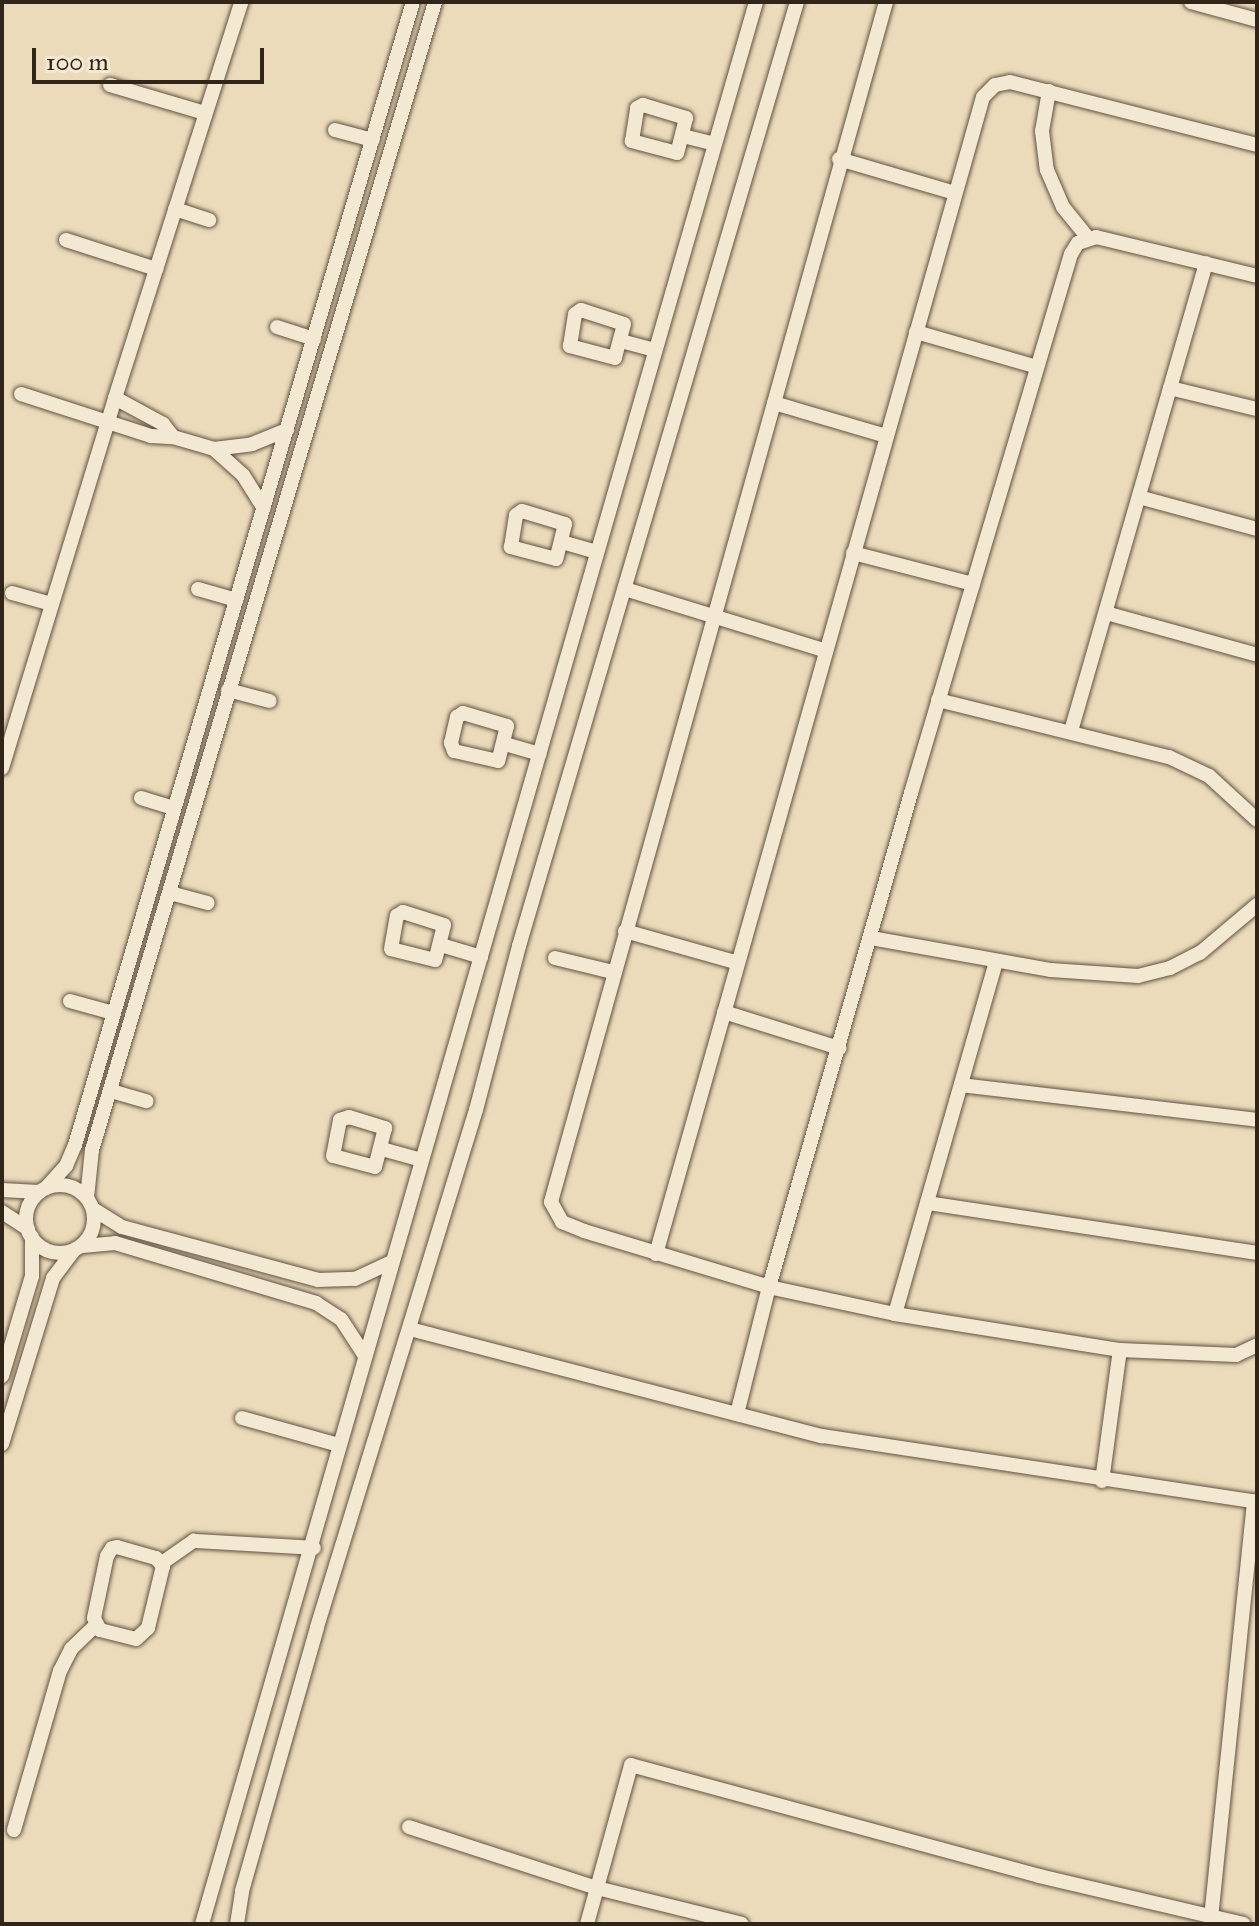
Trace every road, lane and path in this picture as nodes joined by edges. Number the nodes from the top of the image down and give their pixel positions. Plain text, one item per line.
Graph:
1 (241, 2) edge
2 (413, 2) edge
3 (435, 2) edge
4 (756, 2) edge
5 (797, 2) edge
6 (886, 2) edge
7 (1191, 2) edge
8 (1257, 20) edge
9 (110, 85) dead end
10 (1049, 91) junction
11 (205, 113) junction
12 (335, 130) dead end
13 (683, 136) dead end
14 (373, 140) junction
15 (714, 144) junction
16 (1257, 145) edge
17 (839, 159) junction
18 (955, 193) junction
19 (175, 209) junction
20 (350, 217) junction
21 (209, 220) dead end
22 (369, 222) junction
23 (1088, 238) junction
24 (66, 240) dead end
25 (1206, 263) junction
26 (156, 269) junction
27 (1257, 276) edge
28 (277, 327) dead end
29 (916, 332) junction
30 (314, 339) junction
31 (621, 341) dead end
32 (654, 350) junction
33 (1037, 367) junction
34 (1170, 388) junction
35 (21, 394) dead end
36 (115, 398) junction
37 (774, 403) junction
38 (1257, 409) edge
39 (107, 423) junction
40 (287, 430) junction
41 (886, 436) junction
42 (173, 437) junction
43 (214, 449) junction
44 (1139, 497) junction
45 (264, 508) junction
46 (1257, 529) edge
47 (562, 542) dead end
48 (597, 552) junction
49 (853, 553) junction
50 (973, 584) junction
51 (198, 589) dead end
52 (625, 589) junction
53 (12, 593) dead end
54 (236, 600) junction
55 (52, 604) junction
56 (1106, 613) junction
57 (713, 616) junction
58 (826, 651) junction
59 (1257, 655) edge
60 (228, 690) junction
61 (938, 700) junction
62 (270, 701) dead end
63 (1071, 731) junction
64 (505, 744) dead end
65 (192, 747) junction
66 (211, 752) junction
67 (540, 754) junction
68 (2, 768) edge
69 (141, 798) dead end
70 (174, 808) junction
71 (1257, 820) edge
72 (170, 893) junction
73 (208, 903) dead end
74 (1257, 905) edge
75 (625, 931) junction
76 (871, 938) junction
77 (441, 945) dead end
78 (481, 957) junction
79 (555, 958) dead end
80 (996, 961) junction
81 (738, 963) junction
82 (613, 972) junction
83 (70, 1001) dead end
84 (724, 1012) junction
85 (113, 1013) junction
86 (839, 1048) junction
87 (961, 1085) junction
88 (111, 1091) junction
89 (147, 1101) dead end
90 (1257, 1120) edge
91 (75, 1145) junction
92 (382, 1149) dead end
93 (92, 1150) junction
94 (422, 1160) junction
95 (2, 1190) edge
96 (43, 1190) junction
97 (90, 1203) junction
98 (927, 1203) junction
99 (2, 1212) edge
100 (30, 1233) junction
101 (78, 1248) junction
102 (1257, 1253) edge
103 (656, 1254) junction
104 (391, 1262) junction
105 (769, 1287) junction
106 (895, 1314) junction
107 (410, 1329) junction
108 (1257, 1345) edge
109 (1120, 1350) junction
110 (365, 1356) junction
111 (2, 1376) edge
112 (737, 1414) junction
113 (242, 1418) dead end
114 (2, 1444) edge
115 (339, 1445) junction
116 (1102, 1481) junction
117 (1256, 1502) edge
118 (314, 1548) junction
119 (162, 1563) junction
120 (96, 1625) junction
121 (409, 1827) dead end
122 (14, 1830) dead end
123 (597, 1888) junction
124 (1211, 1918) junction
125 (716, 1921) edge
126 (202, 1924) edge
127 (237, 1924) edge
128 (587, 1924) edge
129 (742, 1924) edge
130 (1243, 1924) edge

1 - 11 street
2 - 14 street
3 - 22 street
4 - 15 street
5 - 52 street
6 - 17 street
7 - 8 street
9 - 11 street
10 - 16 street
10 - 18 street
10 - 23 street
11 - 19 street
12 - 14 street
13 - 15 street
14 - 20 street
15 - 32 street
17 - 18 street
17 - 37 street
18 - 29 street
19 - 21 street
19 - 26 street
20 - 22 street
20 - 30 street
22 - 60 street
23 - 25 street
23 - 33 street
24 - 26 street
25 - 27 street
25 - 34 street
26 - 36 street
28 - 30 street
29 - 33 street
29 - 41 street
30 - 40 street
31 - 32 street
32 - 48 street
33 - 50 street
34 - 38 street
34 - 44 street
35 - 39 street
36 - 39 street
36 - 42 street
37 - 41 street
37 - 57 street
39 - 42 street
39 - 55 street
40 - 43 street
40 - 45 street
41 - 49 street
42 - 43 street
43 - 45 street
44 - 46 street
44 - 56 street
45 - 54 street
47 - 48 street
48 - 67 street
49 - 50 street
49 - 58 street
50 - 61 street
51 - 54 street
52 - 57 street
52 - 107 street
53 - 55 street
54 - 65 street
55 - 68 street
56 - 59 street
56 - 63 street
57 - 58 street
57 - 75 street
58 - 81 street
60 - 62 street
60 - 66 street
61 - 63 street
61 - 76 street
63 - 71 street
64 - 67 street
65 - 66 street
65 - 70 street
66 - 72 street
67 - 78 street
69 - 70 street
70 - 85 street
72 - 73 street
72 - 88 street
74 - 80 street
75 - 81 street
75 - 82 street
76 - 80 street
76 - 86 street
77 - 78 street
78 - 94 street
79 - 82 street
80 - 87 street
81 - 84 street
82 - 103 street
83 - 85 street
84 - 86 street
84 - 103 street
85 - 91 street
86 - 105 street
87 - 90 street
87 - 98 street
88 - 89 street
88 - 93 street
91 - 93 street
91 - 96 street
92 - 94 street
93 - 97 street
94 - 104 street
95 - 96 street
96 - 97 street
96 - 100 street
97 - 101 street
97 - 104 street
98 - 102 street
98 - 106 street
99 - 100 street
100 - 101 street
100 - 111 street
101 - 110 street
101 - 114 street
103 - 105 street
104 - 110 street
105 - 106 street
105 - 112 street
106 - 109 street
107 - 112 street
107 - 127 street
108 - 109 street
109 - 116 street
110 - 115 street
112 - 116 street
113 - 115 street
115 - 118 street
116 - 117 street
117 - 124 street
118 - 119 street
118 - 126 street
119 - 120 street
119 - 120 street
120 - 122 street
121 - 123 street
123 - 124 street
123 - 125 street
123 - 128 street
124 - 130 street
125 - 129 street

